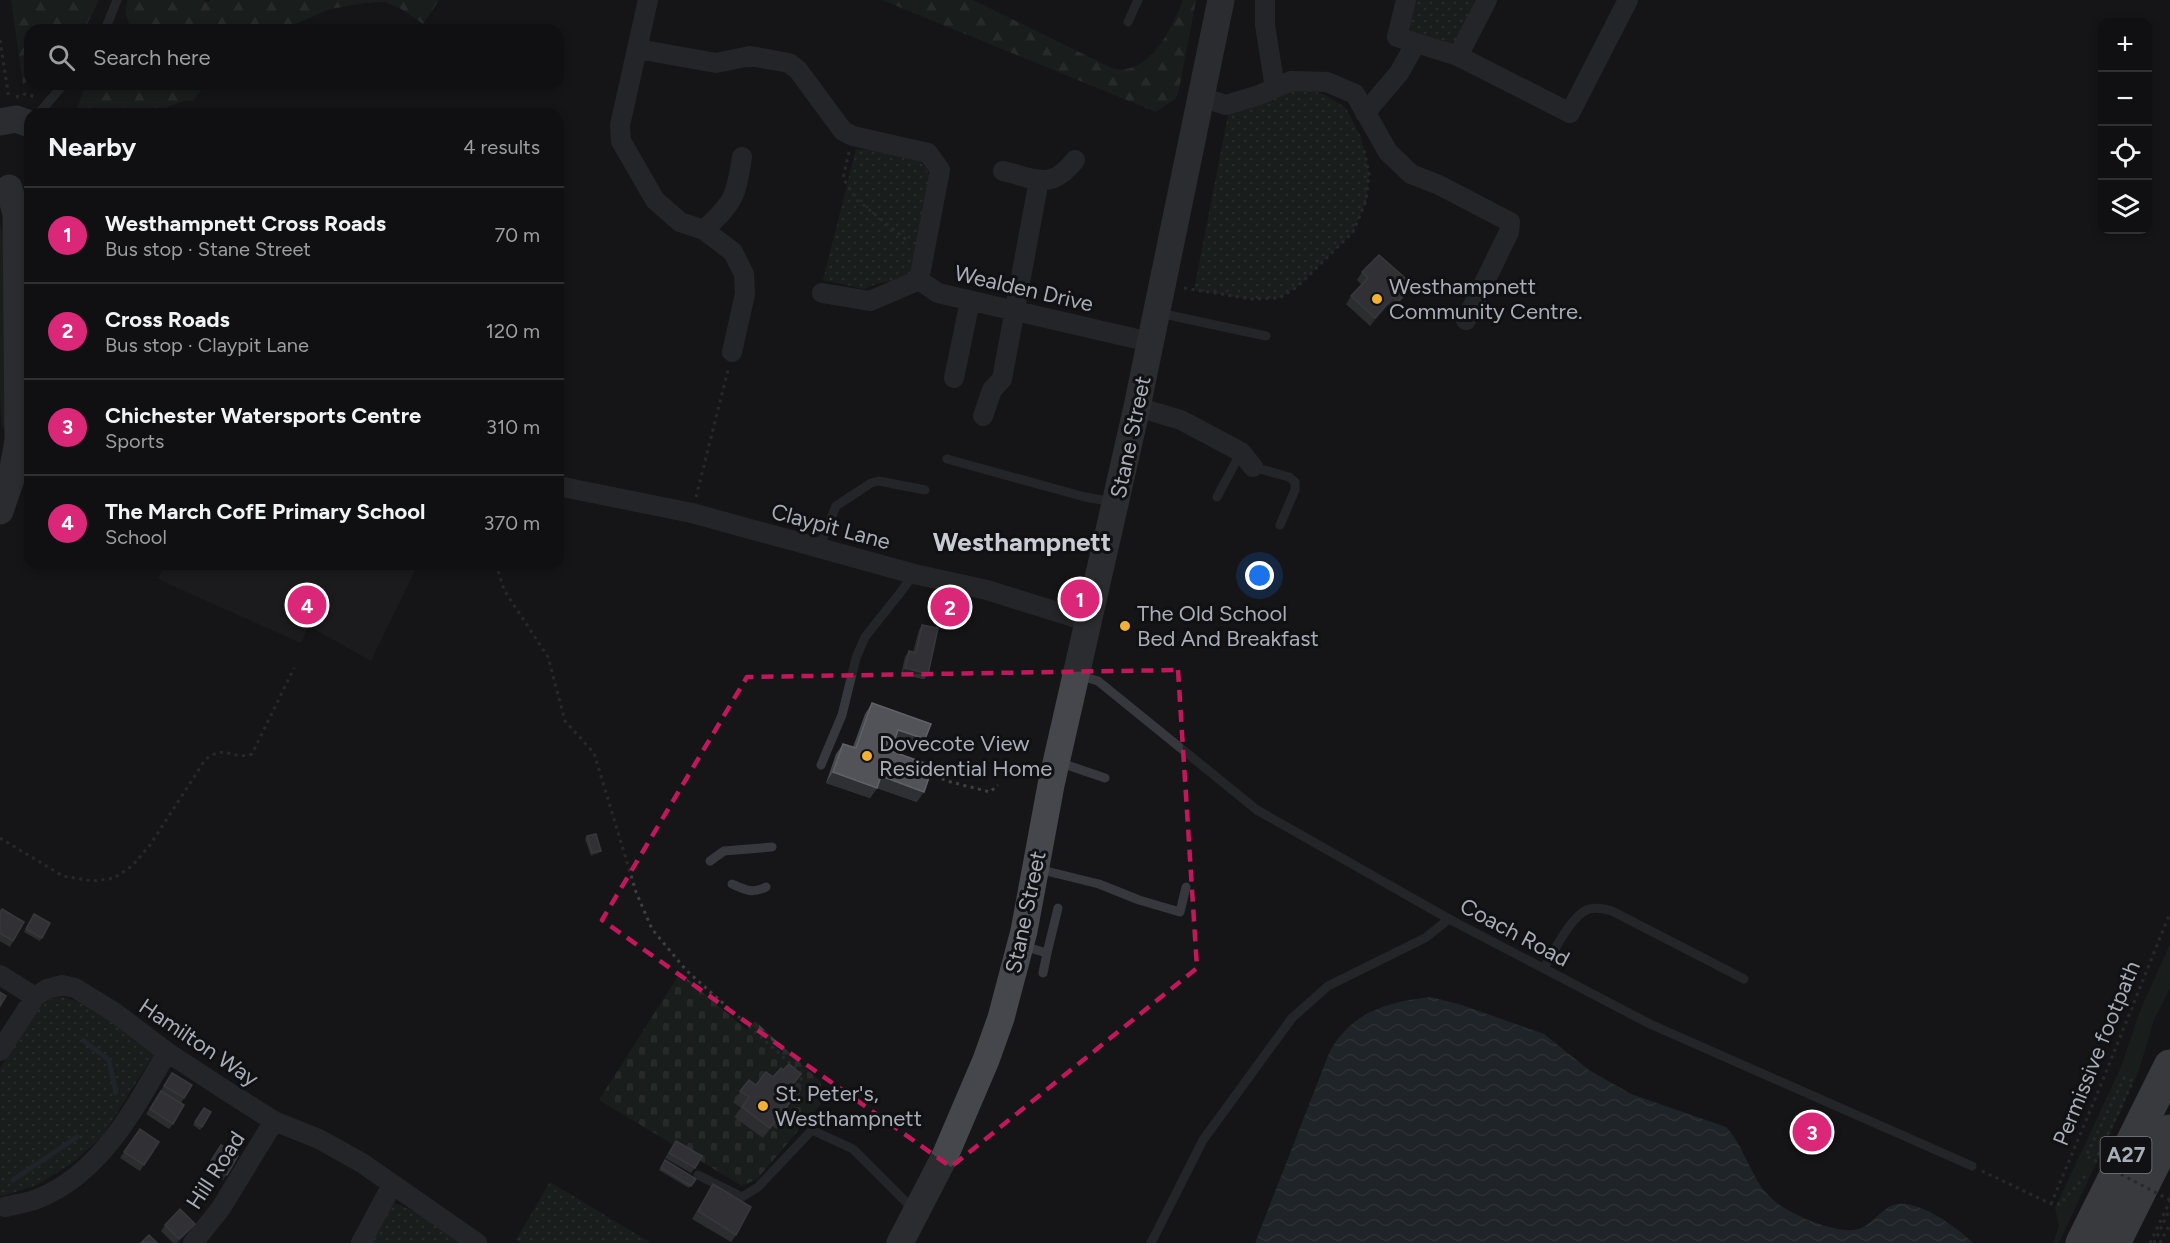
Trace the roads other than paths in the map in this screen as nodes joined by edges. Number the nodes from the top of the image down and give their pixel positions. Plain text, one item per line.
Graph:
1 (117, 0) edge
2 (648, 0) edge
3 (1137, 0) edge
4 (1221, 0) edge
5 (1266, 0) edge
6 (1406, 0) edge
7 (1487, 0) edge
8 (1628, 0) edge
9 (1128, 22) dead end
10 (107, 24) edge
11 (1406, 40) junction
12 (638, 49) junction
13 (1458, 56) junction
14 (1275, 88) junction
15 (59, 90) edge
16 (1201, 97) junction
17 (43, 108) edge
18 (5, 111) edge
19 (1365, 113) junction
20 (24, 122) edge
21 (742, 157) dead end
22 (1075, 160) dead end
23 (1004, 171) dead end
24 (1039, 180) junction
25 (13, 185) edge
26 (704, 230) junction
27 (919, 280) junction
28 (822, 293) dead end
29 (970, 301) junction
30 (1015, 311) junction
31 (1156, 313) junction
32 (1466, 320) dead end
33 (1266, 336) dead end
34 (1150, 342) junction
35 (732, 352) road end
36 (954, 378) dead end
37 (1137, 407) junction
38 (983, 416) dead end
39 (947, 459) dead end
40 (1247, 459) junction
41 (564, 487) edge
42 (925, 490) dead end
43 (1217, 497) dead end
44 (1116, 503) junction
45 (0, 511) edge
46 (1280, 525) dead end
47 (819, 548) junction
48 (914, 574) junction
49 (1089, 621) junction
50 (1076, 675) junction
51 (1056, 761) junction
52 (821, 765) dead end
53 (1105, 778) dead end
54 (772, 848) dead end
55 (710, 861) dead end
56 (1035, 868) junction
57 (732, 884) dead end
58 (766, 887) dead end
59 (1186, 887) dead end
60 (1058, 908) dead end
61 (1449, 919) junction
62 (1021, 945) junction
63 (1047, 953) junction
64 (1544, 968) junction
65 (1043, 973) dead end
66 (0, 975) edge
67 (1744, 979) dead end
68 (35, 997) junction
69 (0, 1051) edge
70 (167, 1052) junction
71 (2170, 1066) edge
72 (274, 1120) junction
73 (2170, 1131) edge
74 (1972, 1166) road end
75 (699, 1175) edge
76 (392, 1185) junction
77 (5, 1207) dead end
78 (917, 1213) junction
79 (194, 1243) edge
80 (361, 1243) edge
81 (477, 1243) edge
82 (900, 1243) edge
83 (1151, 1243) edge
84 (2082, 1243) edge
85 (2114, 1243) edge

1 - 10 lane
2 - 12 street
3 - 9 lane
4 - 16 street, Stane Street
5 - 14 street
6 - 11 street
7 - 13 street
8 - 13 street
11 - 13 street
11 - 19 street
12 - 26 street
12 - 27 street, Wealden Drive
14 - 16 street
14 - 19 street
15 - 17 lane
16 - 31 street, Stane Street
18 - 20 street
19 - 32 street
21 - 26 street
22 - 24 street
23 - 24 street
24 - 30 street
25 - 45 street
26 - 35 street
27 - 28 street
27 - 29 street, Wealden Drive
29 - 30 street, Wealden Drive
29 - 36 street, Wealden Drive
30 - 34 street, Wealden Drive
30 - 38 street
31 - 33 lane
31 - 34 street, Stane Street
34 - 37 street, Stane Street
37 - 40 street
37 - 44 street, Stane Street
39 - 44 lane
40 - 43 lane
40 - 46 lane
41 - 47 street, Claypit Lane
42 - 47 lane
44 - 49 street, Stane Street
47 - 48 street, Claypit Lane
48 - 49 street, Claypit Lane
48 - 52 lane
49 - 50 street, Stane Street
50 - 51 street, Stane Street
50 - 61 lane, Coach Road
51 - 53 lane
51 - 56 street, Stane Street
54 - 55 lane
56 - 59 lane
56 - 62 street, Stane Street
57 - 58 lane
60 - 63 lane
61 - 64 lane, Coach Road
61 - 83 lane
62 - 63 lane
62 - 78 street, Stane Street
63 - 65 lane
64 - 67 lane
64 - 74 lane, Coach Road
66 - 68 street
68 - 69 street
68 - 70 street, Hamilton Way
70 - 72 street, Hamilton Way
70 - 77 street
71 - 84 highway, A27
72 - 76 street, Hamilton Way
72 - 79 street, Hill Road
73 - 85 highway, A27
75 - 78 lane
76 - 80 street
76 - 81 street, Hamilton Way
78 - 82 street, Stane Street

